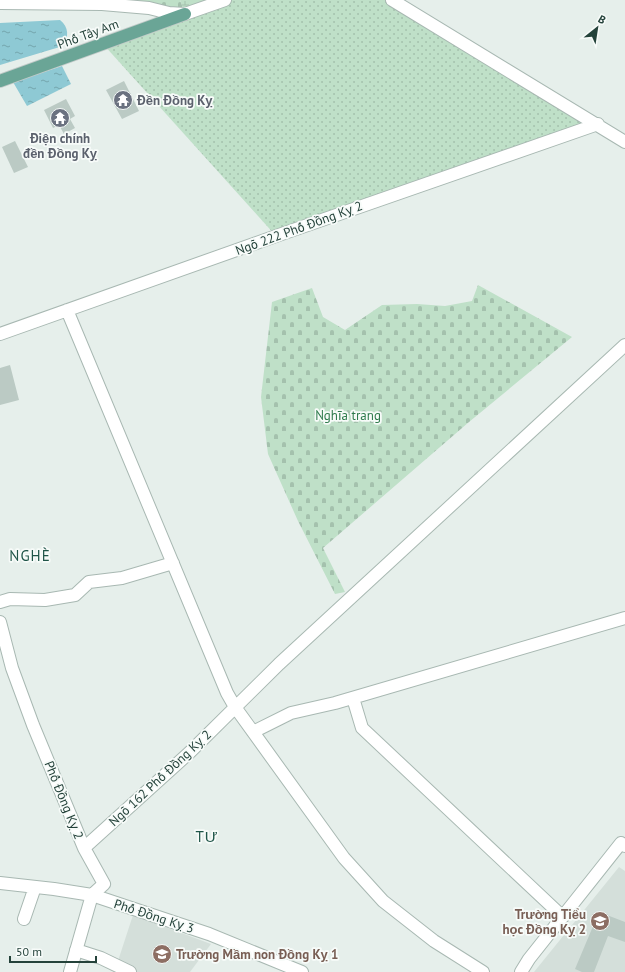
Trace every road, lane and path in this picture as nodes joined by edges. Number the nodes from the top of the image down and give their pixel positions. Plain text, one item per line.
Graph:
1 (225, 0) edge
2 (392, 0) edge
3 (0, 3) edge
4 (185, 14) junction
5 (0, 81) edge
6 (598, 124) junction
7 (625, 142) edge
8 (67, 310) junction
9 (0, 334) edge
10 (625, 345) edge
11 (173, 563) junction
12 (0, 602) edge
13 (625, 618) edge
14 (0, 622) edge
15 (2, 642) edge
16 (353, 698) junction
17 (235, 707) junction
18 (253, 732) junction
19 (623, 845) edge
20 (84, 848) junction
21 (0, 883) edge
22 (35, 887) junction
23 (92, 896) junction
24 (563, 917) junction
25 (24, 919) dead end
26 (76, 950) junction
27 (70, 972) edge
28 (130, 972) edge
29 (302, 972) edge
30 (483, 972) edge
31 (521, 972) edge

1 - 4 street
2 - 6 street
3 - 4 street
4 - 5 main road, Phố Tây Am
6 - 7 street
6 - 8 street, Ngõ 222 Phố Đồng Kỵ 2
8 - 9 street, Ngõ 222 Phố Đồng Kỵ 2
8 - 11 street
10 - 17 street, Ngõ 162 Phố Đồng Kỵ 2
11 - 12 street
11 - 17 street
13 - 16 street
14 - 15 street, Phố Đồng Kỵ 2
15 - 20 street, Phố Đồng Kỵ 2
16 - 18 street
16 - 24 street
17 - 18 street
17 - 20 street, Ngõ 162 Phố Đồng Kỵ 2
18 - 30 street
19 - 24 street
20 - 23 street, Phố Đồng Kỵ 2
21 - 22 street, Phố Đồng Kỵ 3
22 - 23 street, Phố Đồng Kỵ 3
22 - 25 street
23 - 26 street, Phố Đồng Kỵ 2
23 - 29 street, Phố Đồng Kỵ 3
24 - 31 street
26 - 27 street, Phố Đồng Kỵ 2
26 - 28 street

